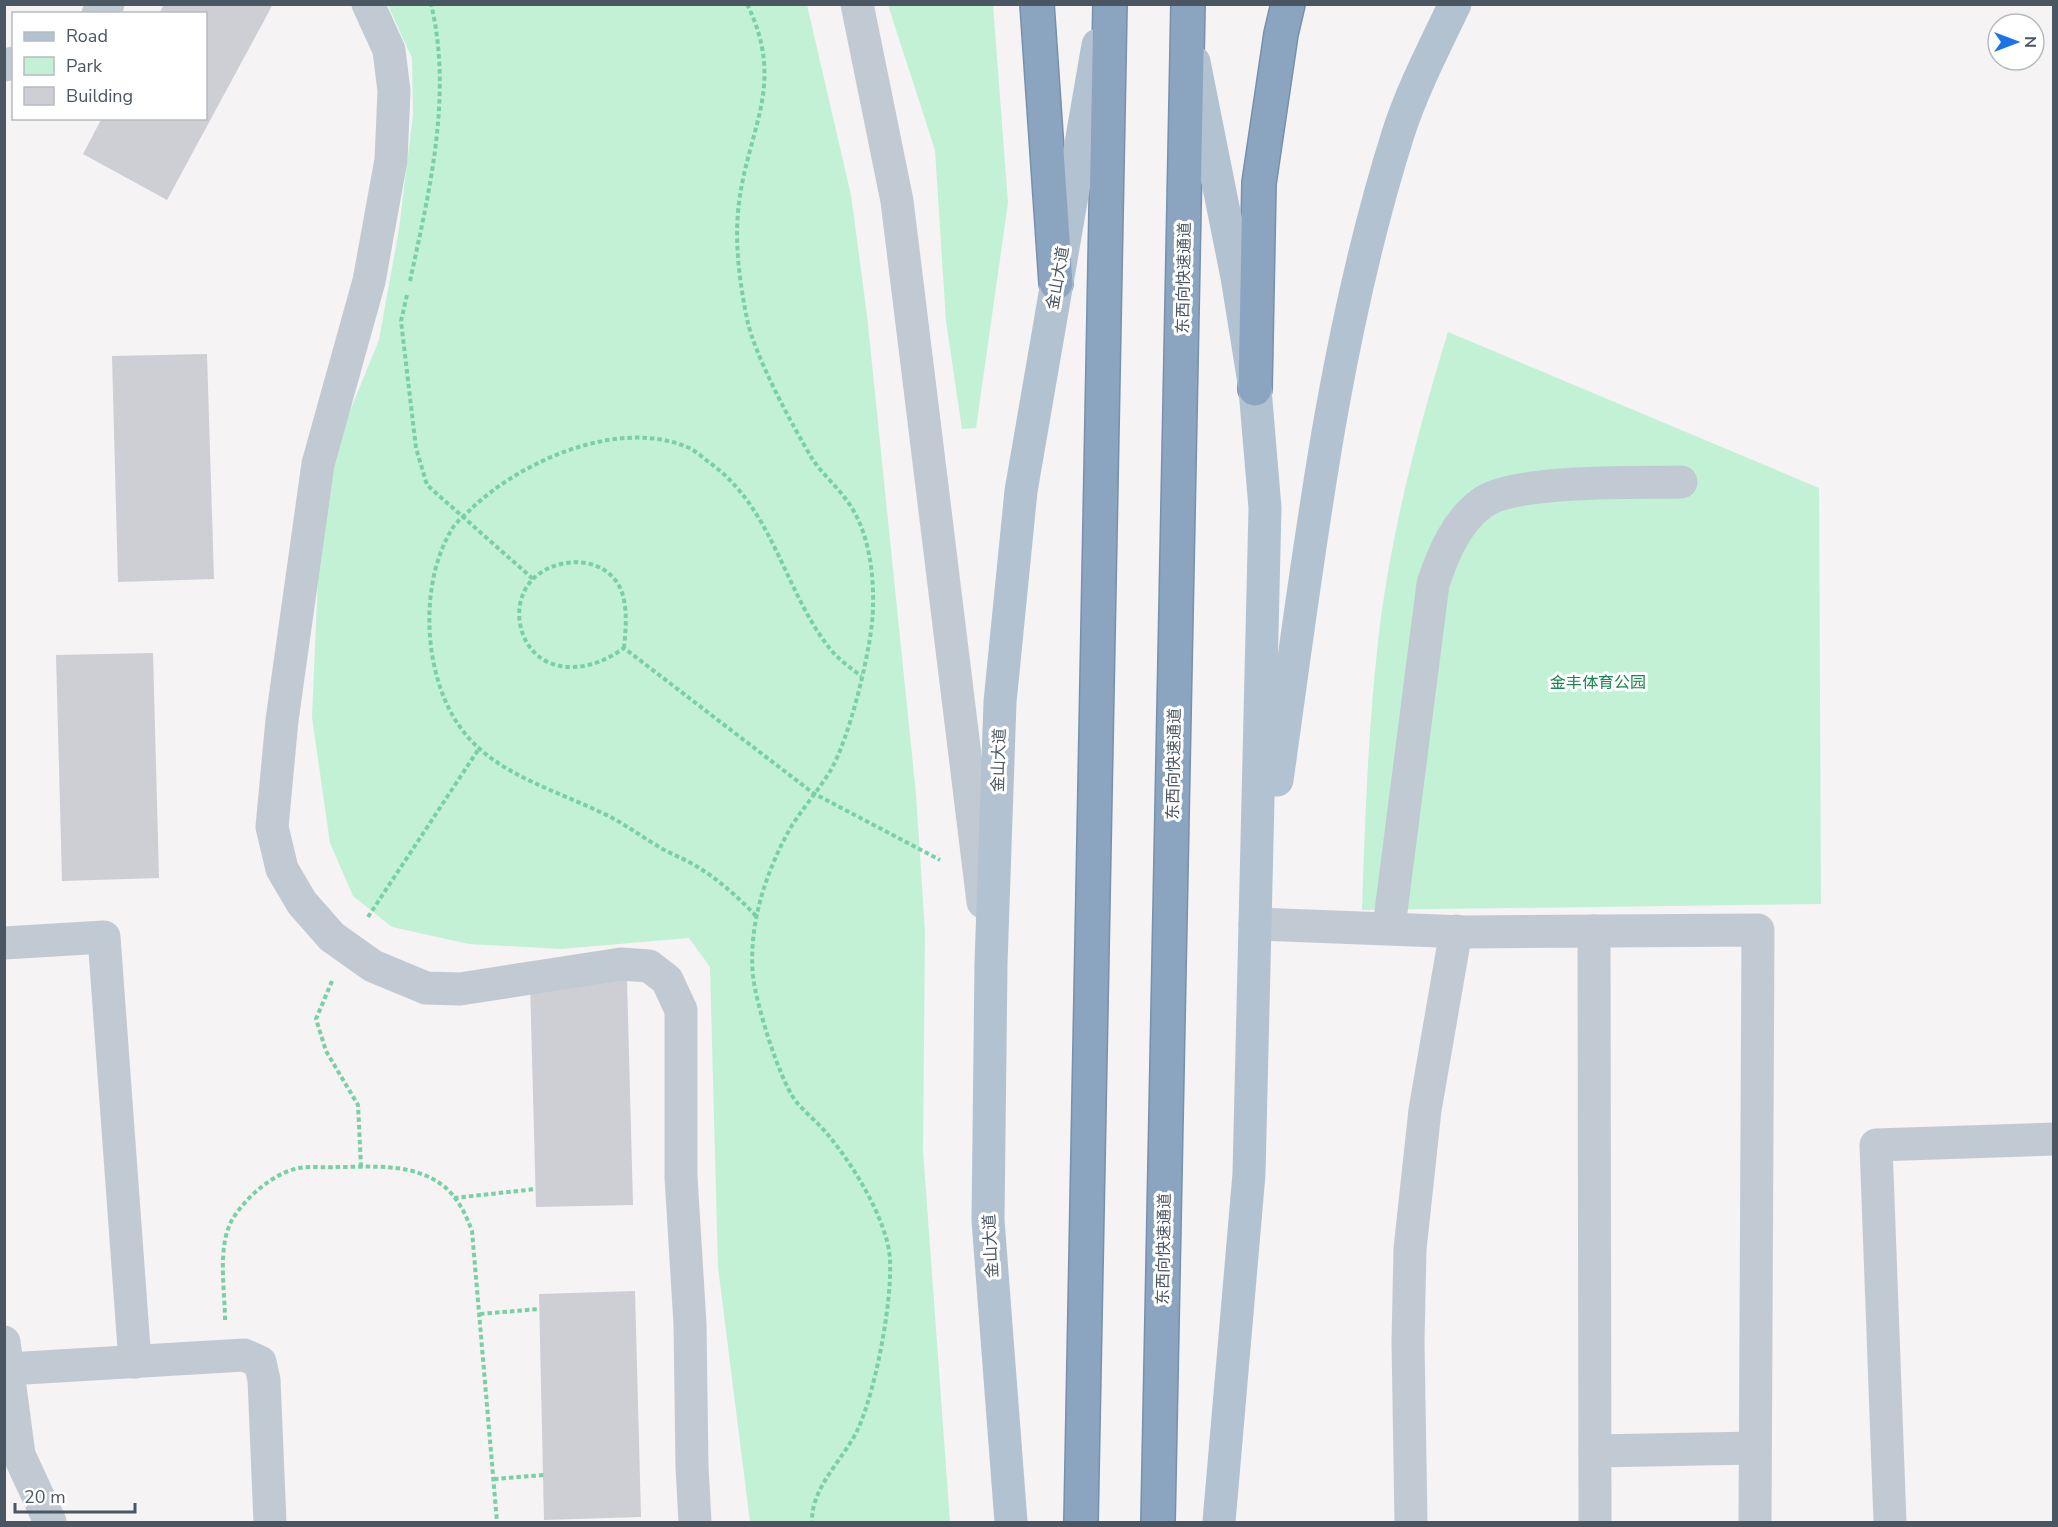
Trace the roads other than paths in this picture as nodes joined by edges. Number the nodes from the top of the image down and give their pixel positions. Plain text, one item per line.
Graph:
1 (368, 4) edge
2 (857, 4) edge
3 (1037, 4) edge
4 (1103, 4) edge
5 (1110, 4) edge
6 (1190, 4) edge
7 (1288, 4) edge
8 (1455, 4) edge
9 (1056, 283) junction
10 (1256, 389) junction
11 (1681, 482) dead end
12 (1256, 924) junction
13 (1389, 927) junction
14 (1456, 931) junction
15 (1594, 931) junction
16 (4, 943) edge
17 (991, 964) junction
18 (2054, 1139) edge
19 (6, 1355) edge
20 (135, 1362) junction
21 (1755, 1448) junction
22 (1595, 1450) junction
23 (50, 1522) edge
24 (270, 1522) edge
25 (695, 1522) edge
26 (1011, 1522) edge
27 (1081, 1522) edge
28 (1158, 1522) edge
29 (1219, 1522) edge
30 (1411, 1522) edge
31 (1595, 1522) edge
32 (1755, 1522) edge
33 (1890, 1522) edge

1 - 25 street
2 - 17 street
3 - 9 highway
4 - 9 main road, 金山大道
5 - 27 highway
6 - 10 main road
6 - 28 highway, 东西向快速通道
7 - 10 highway
8 - 12 main road
9 - 17 main road, 金山大道
10 - 12 main road
11 - 13 street
12 - 13 street
12 - 29 main road
13 - 14 street
14 - 15 street
14 - 30 street
15 - 21 street
15 - 22 street
16 - 20 street
17 - 26 main road, 金山大道
18 - 33 street
19 - 20 street
19 - 23 street
20 - 24 street
21 - 22 street
21 - 32 street
22 - 31 street

